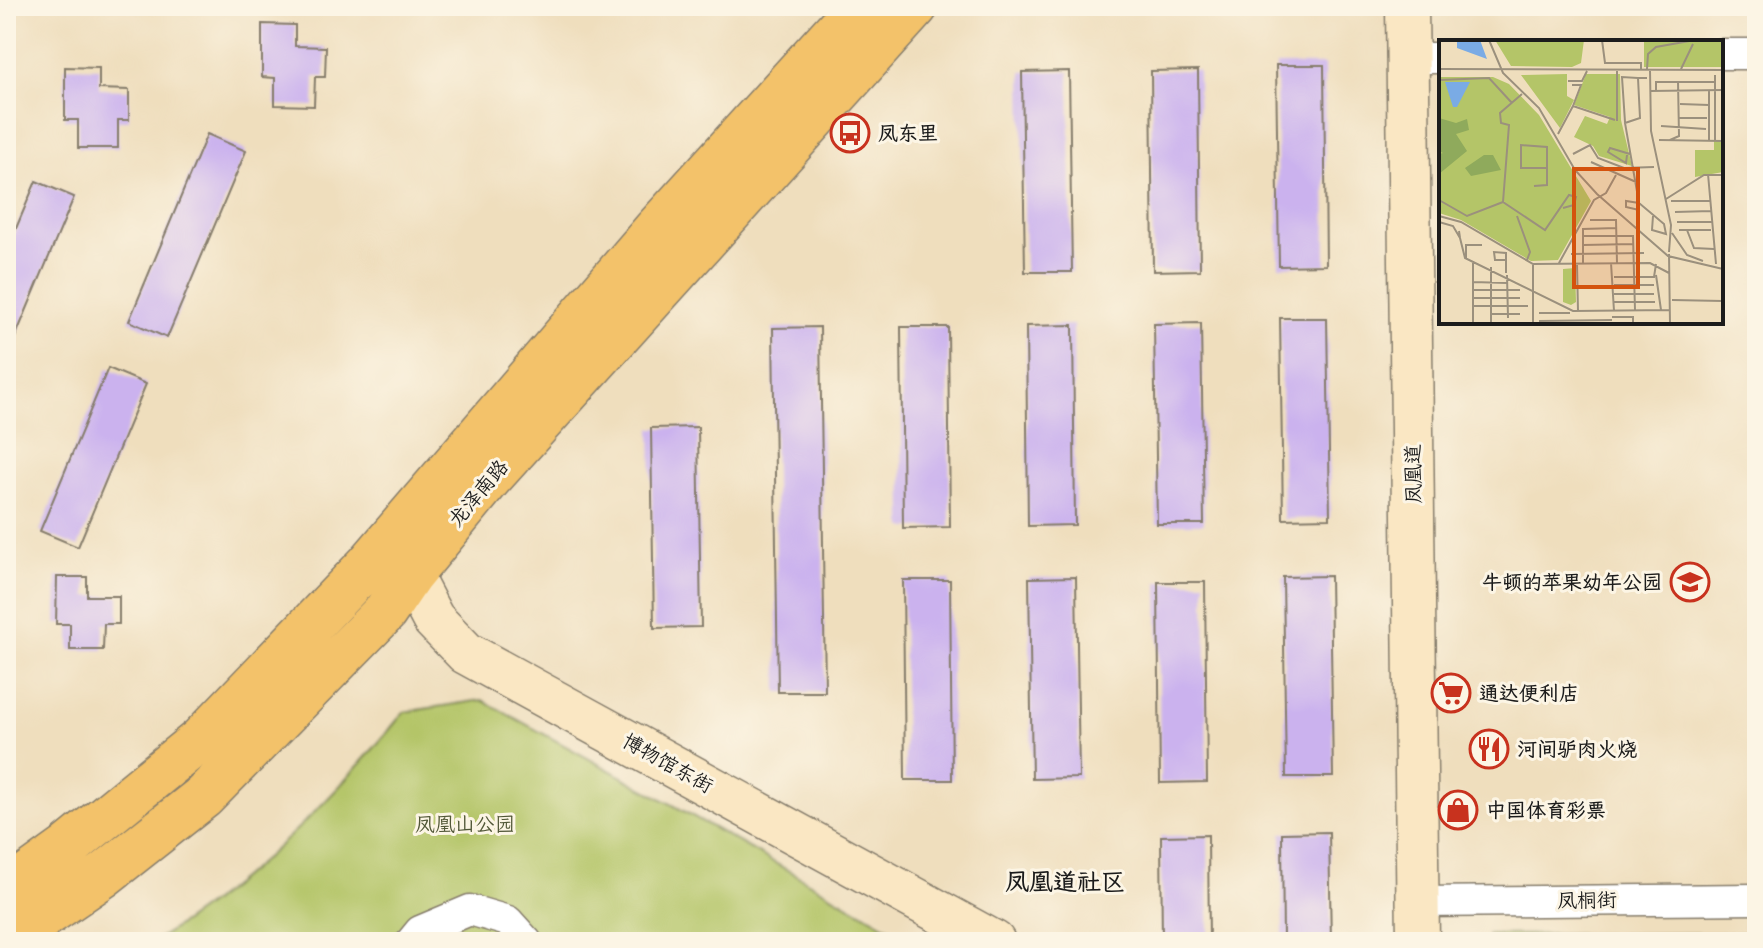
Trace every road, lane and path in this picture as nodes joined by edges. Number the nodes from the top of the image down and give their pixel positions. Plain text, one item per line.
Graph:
1 (858, 6) edge
2 (916, 6) edge
3 (1407, 6) edge
4 (1723, 54) edge
5 (1757, 54) edge
6 (1424, 58) edge
7 (395, 532) junction
8 (410, 575) junction
9 (6, 892) edge
10 (1757, 899) edge
11 (1418, 922) edge
12 (6, 942) edge
13 (411, 942) edge
14 (527, 942) edge
15 (994, 942) edge

1 - 7 main road, 龙泽南路
2 - 8 main road, 龙泽南路
3 - 6 street, 凤凰道
4 - 5 street
6 - 11 street, 凤凰道
7 - 8 street, 博物馆东街
7 - 9 main road, 龙泽南路
8 - 12 main road, 龙泽南路
8 - 15 street, 博物馆东街
10 - 11 street, 凤桐街
13 - 14 street

